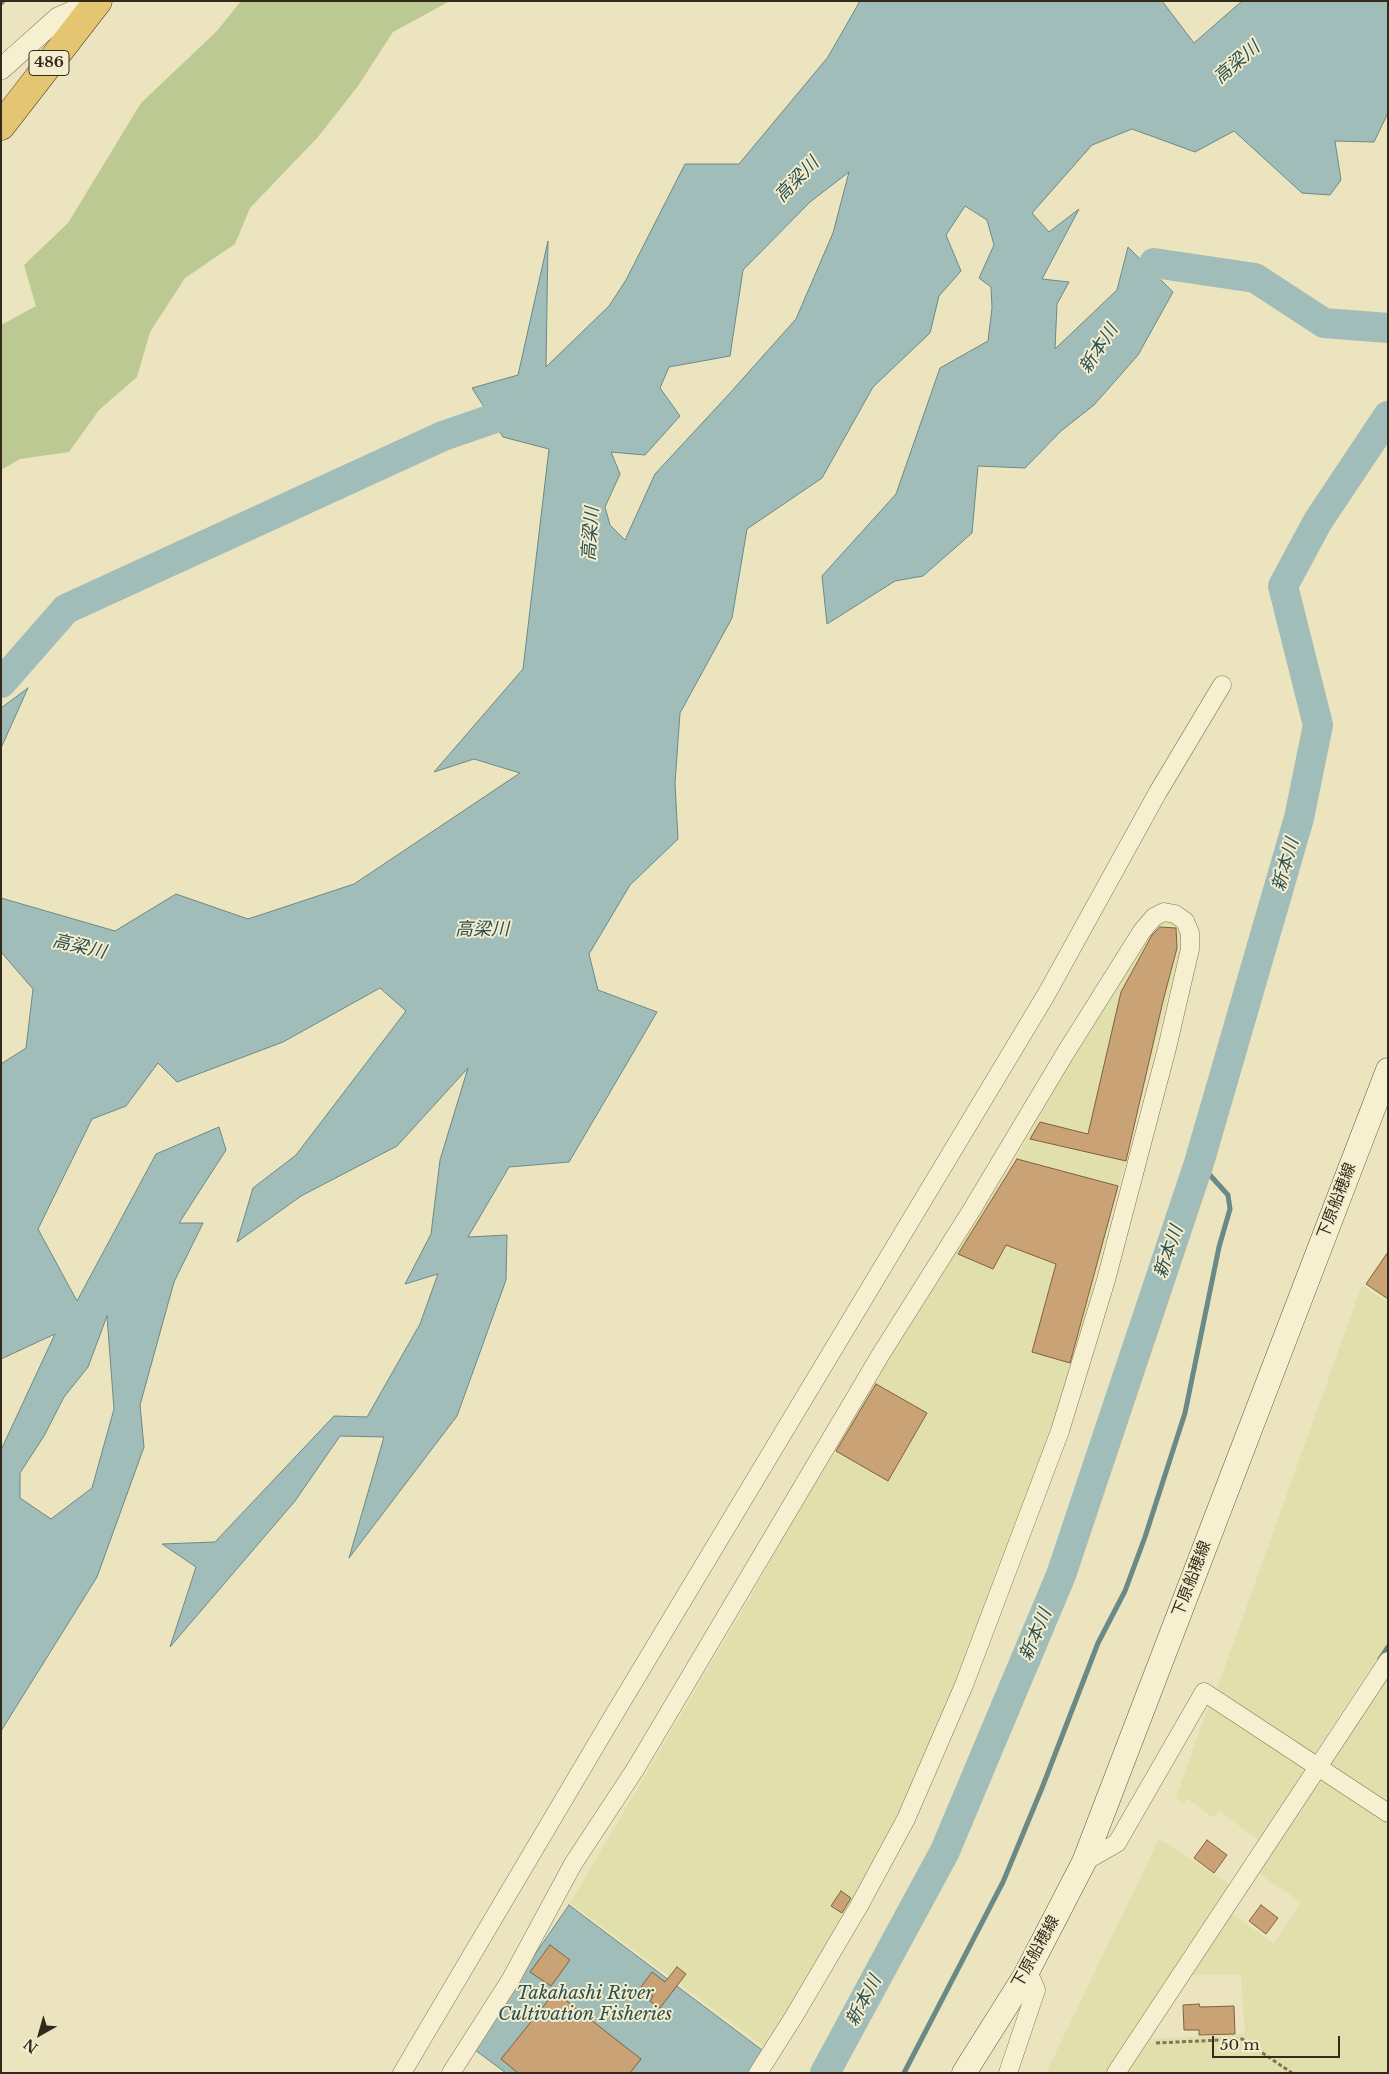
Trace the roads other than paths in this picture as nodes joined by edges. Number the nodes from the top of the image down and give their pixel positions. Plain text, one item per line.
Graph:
1 (72, 1) edge
2 (97, 1) edge
3 (58, 18) junction
4 (1, 69) edge
5 (1, 126) edge
6 (1222, 685) dead end
7 (1388, 1070) edge
8 (1388, 1660) edge
9 (1317, 1767) junction
10 (1388, 1813) edge
11 (1084, 1862) junction
12 (1025, 1976) junction
13 (402, 2073) edge
14 (451, 2073) edge
15 (758, 2073) edge
16 (964, 2073) edge
17 (1008, 2073) edge
18 (1116, 2073) edge

1 - 3 street
2 - 3 street
2 - 5 highway, 486
3 - 4 street
6 - 13 street
7 - 11 main road, 下原船穂線
8 - 9 street
9 - 10 street
9 - 11 street
9 - 18 street
11 - 12 main road, 下原船穂線
12 - 16 main road, 下原船穂線
12 - 17 street
14 - 15 street

